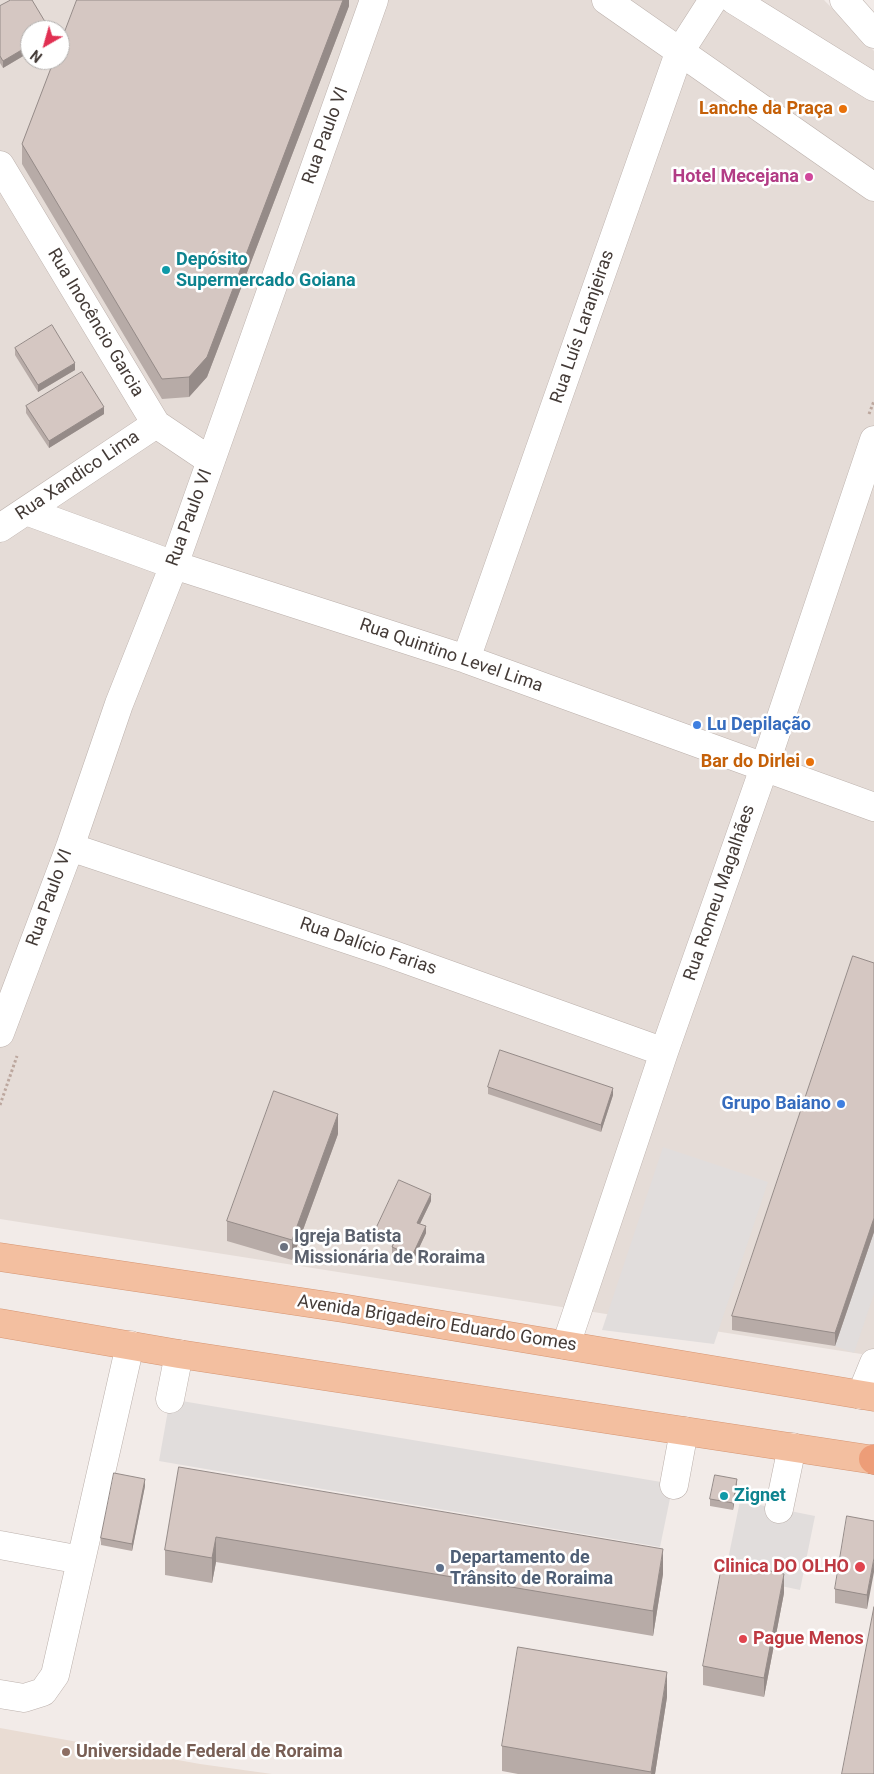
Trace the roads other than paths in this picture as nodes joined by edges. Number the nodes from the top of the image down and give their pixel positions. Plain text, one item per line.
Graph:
1 (374, 0) edge
2 (606, 0) edge
3 (713, 0) edge
4 (734, 0) edge
5 (844, 0) edge
6 (874, 34) edge
7 (680, 53) junction
8 (874, 87) edge
9 (2, 171) edge
10 (874, 186) edge
11 (156, 424) junction
12 (871, 430) edge
13 (211, 462) junction
14 (26, 511) junction
15 (0, 528) edge
16 (174, 565) junction
17 (466, 659) junction
18 (764, 768) junction
19 (874, 808) edge
20 (70, 847) junction
21 (10, 1041) edge
22 (664, 1052) junction
23 (0, 1257) edge
24 (0, 1323) edge
25 (130, 1345) junction
26 (566, 1345) junction
27 (179, 1354) junction
28 (874, 1363) edge
29 (867, 1396) edge
30 (170, 1398) dead end
31 (684, 1431) junction
32 (792, 1447) junction
33 (874, 1460) edge
34 (674, 1485) dead end
35 (779, 1509) dead end
36 (0, 1546) edge
37 (81, 1560) junction
38 (0, 1694) edge

1 - 13 street, Rua Paulo VI
2 - 7 street
3 - 7 street, Rua Luís Laranjeiras
4 - 8 street
5 - 6 street
7 - 10 street
7 - 17 street, Rua Luís Laranjeiras
9 - 11 street, Rua Inocêncio Garcia
11 - 13 street, Rua Inocêncio Garcia
11 - 14 street, Rua Xandico Lima
12 - 18 street, Rua Romeu Magalhães
13 - 16 street, Rua Paulo VI
14 - 15 street, Rua Xandico Lima
14 - 16 street, Rua Quintino Level Lima
16 - 17 street, Rua Quintino Level Lima
16 - 20 street, Rua Paulo VI
17 - 18 street, Rua Quintino Level Lima
18 - 19 street, Rua Quintino Level Lima
18 - 22 street, Rua Romeu Magalhães
20 - 21 street, Rua Paulo VI
20 - 22 street, Rua Dalício Farias
22 - 26 street, Rua Romeu Magalhães
23 - 26 main road, Avenida Brigadeiro Eduardo Gomes
24 - 25 main road
25 - 27 main road
25 - 37 street
26 - 29 main road, Avenida Brigadeiro Eduardo Gomes
27 - 30 street
27 - 31 main road
28 - 29 street
31 - 32 main road
31 - 34 street
32 - 33 main road
32 - 35 street
36 - 37 street
37 - 38 street

